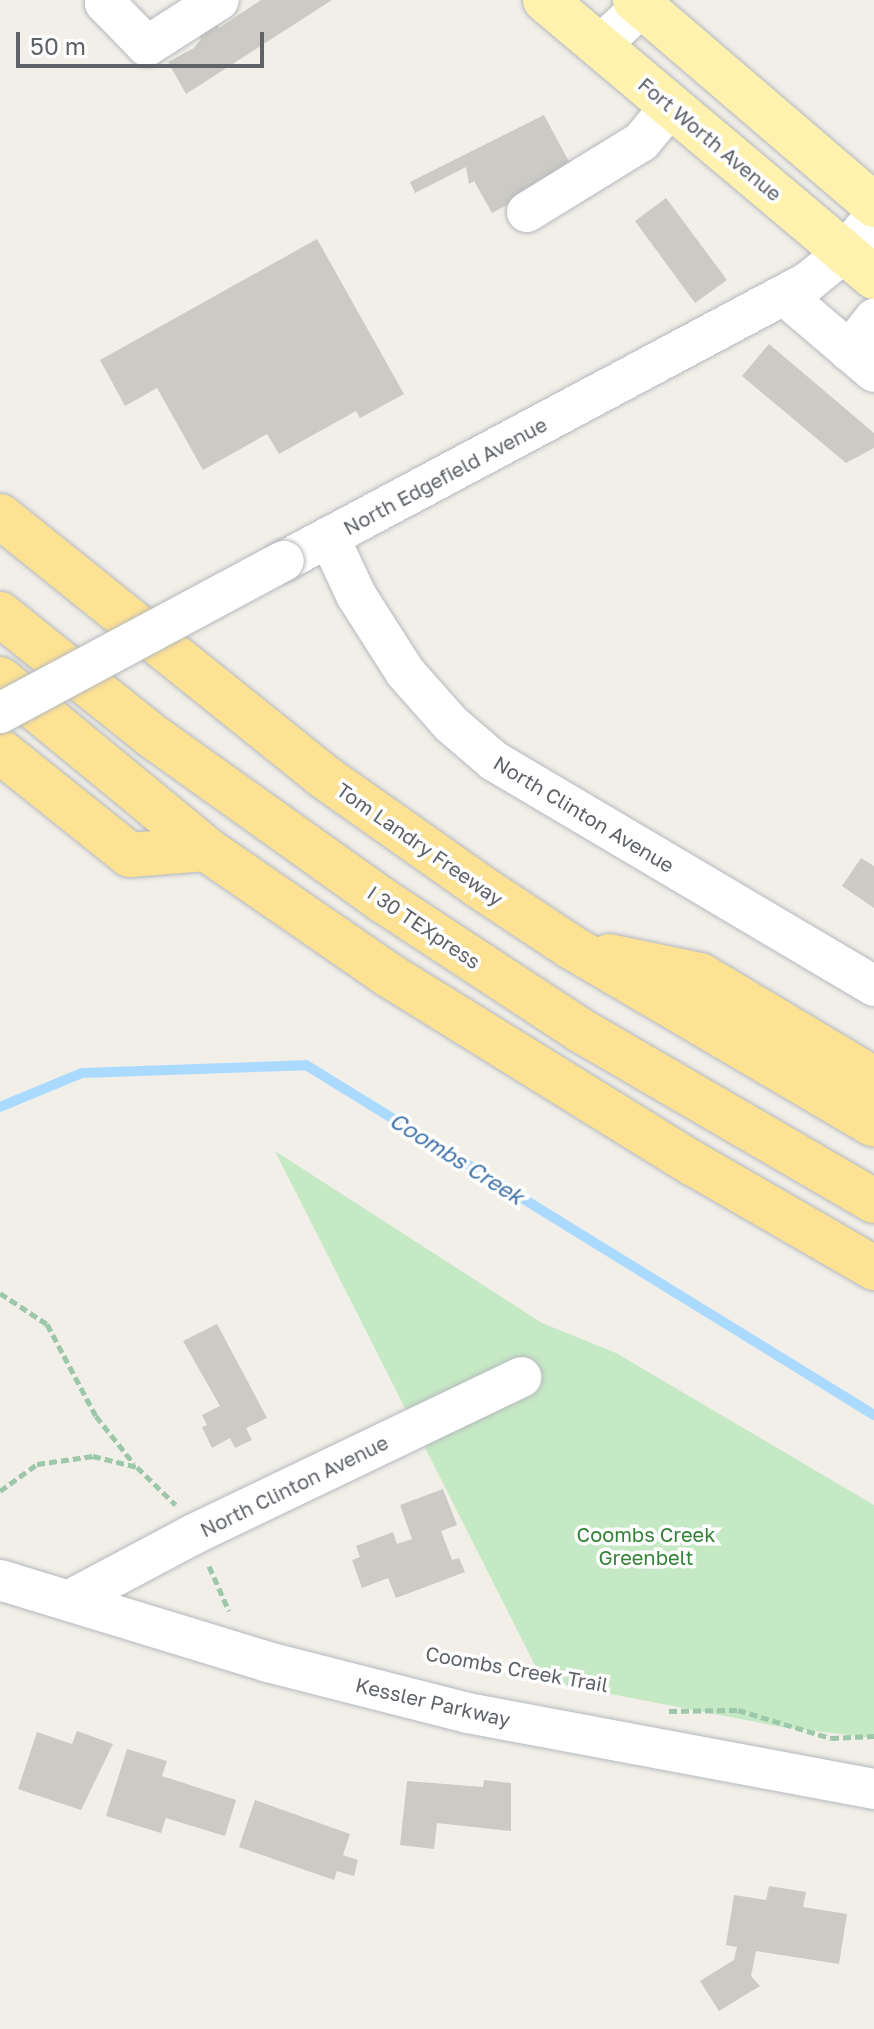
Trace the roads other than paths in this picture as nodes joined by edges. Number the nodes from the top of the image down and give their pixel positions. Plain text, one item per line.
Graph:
1 (109, 0) edge
2 (219, 0) edge
3 (545, 0) edge
4 (641, 2) edge
5 (599, 46) junction
6 (671, 106) junction
7 (874, 205) edge
8 (527, 212) dead end
9 (874, 217) edge
10 (859, 265) edge
11 (784, 295) junction
12 (874, 319) edge
13 (861, 362) edge
14 (0, 516) edge
15 (329, 537) junction
16 (0, 614) edge
17 (0, 679) edge
18 (0, 713) edge
19 (0, 751) edge
20 (206, 849) junction
21 (571, 947) junction
22 (874, 986) edge
23 (874, 1079) edge
24 (874, 1125) edge
25 (874, 1201) edge
26 (874, 1268) edge
27 (521, 1377) dead end
28 (0, 1580) edge
29 (70, 1600) junction
30 (874, 1789) edge

1 - 2 street
3 - 5 main road, Fort Worth Avenue
4 - 5 street
4 - 7 main road
5 - 6 main road, Fort Worth Avenue
6 - 8 street
6 - 10 main road, Fort Worth Avenue
9 - 10 street, North Edgefield Avenue
10 - 11 street, North Edgefield Avenue
11 - 13 street
11 - 15 street, North Edgefield Avenue
12 - 13 street
14 - 21 highway, Tom Landry Freeway
15 - 18 street, North Edgefield Avenue, bridge
15 - 22 street, North Clinton Avenue
16 - 25 highway, I 30 TEXpress
17 - 20 highway
19 - 20 highway
20 - 26 highway
21 - 23 highway
21 - 24 highway, Tom Landry Freeway
27 - 29 street, North Clinton Avenue
28 - 29 street, Kessler Parkway
29 - 30 street, Kessler Parkway

